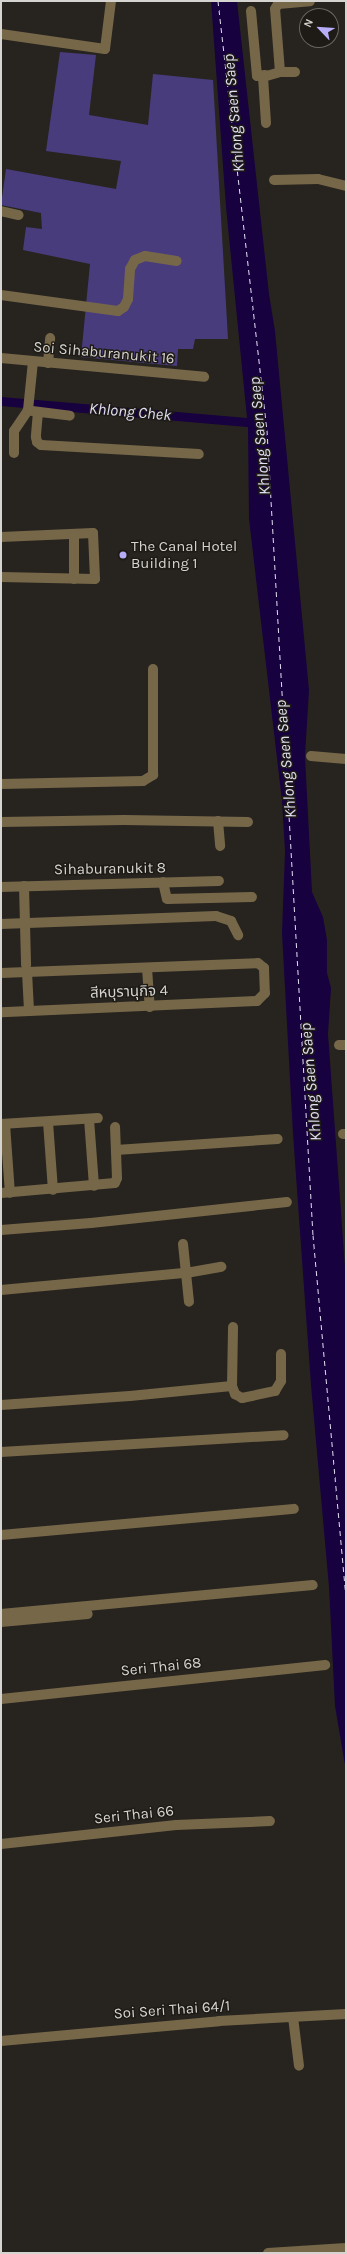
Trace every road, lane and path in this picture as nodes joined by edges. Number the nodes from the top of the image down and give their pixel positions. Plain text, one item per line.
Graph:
1 (111, 1) edge
2 (310, 1) edge
3 (276, 4) edge
4 (251, 11) dead end
5 (1, 34) edge
6 (280, 72) junction
7 (295, 72) dead end
8 (265, 75) junction
9 (266, 123) dead end
10 (274, 180) dead end
11 (346, 186) edge
12 (1, 211) edge
13 (19, 215) dead end
14 (177, 261) dead end
15 (1, 295) edge
16 (50, 338) dead end
17 (1, 358) edge
18 (33, 362) junction
19 (48, 363) junction
20 (204, 377) dead end
21 (33, 411) junction
22 (70, 416) dead end
23 (14, 454) dead end
24 (199, 454) dead end
25 (74, 534) junction
26 (1, 537) edge
27 (1, 577) edge
28 (74, 579) junction
29 (153, 669) dead end
30 (311, 756) dead end
31 (346, 759) edge
32 (1, 784) edge
33 (218, 821) junction
34 (1, 822) edge
35 (248, 822) dead end
36 (220, 846) dead end
37 (219, 881) dead end
38 (163, 882) junction
39 (1, 886) edge
40 (24, 886) junction
41 (252, 897) dead end
42 (24, 923) junction
43 (1, 924) edge
44 (238, 935) dead end
45 (147, 968) junction
46 (27, 969) junction
47 (1, 973) edge
48 (150, 1007) junction
49 (29, 1011) junction
50 (1, 1012) edge
51 (48, 1122) junction
52 (3, 1124) edge
53 (115, 1127) dead end
54 (278, 1139) dead end
55 (116, 1150) junction
56 (94, 1186) junction
57 (53, 1190) junction
58 (6, 1193) edge
59 (287, 1202) dead end
60 (1, 1230) edge
61 (183, 1244) dead end
62 (221, 1267) dead end
63 (186, 1273) junction
64 (1, 1290) edge
65 (189, 1302) dead end
66 (233, 1327) dead end
67 (281, 1354) dead end
68 (232, 1386) junction
69 (1, 1405) edge
70 (283, 1435) dead end
71 (1, 1452) edge
72 (294, 1509) dead end
73 (1, 1535) edge
74 (313, 1585) dead end
75 (1, 1614) edge
76 (88, 1614) dead end
77 (1, 1622) edge
78 (325, 1665) dead end
79 (1, 1699) edge
80 (270, 1821) dead end
81 (1, 1844) edge
82 (346, 2014) edge
83 (293, 2017) junction
84 (1, 2041) edge
85 (299, 2066) dead end
86 (346, 2248) edge
87 (268, 2253) edge

1 - 5 street
2 - 3 street
3 - 6 street
4 - 8 street
6 - 7 street
6 - 8 street
8 - 9 street
10 - 11 street
12 - 13 street
14 - 15 street
16 - 19 street
17 - 18 street, Soi Sihaburanukit 16
18 - 19 street, Soi Sihaburanukit 16
18 - 21 street
19 - 20 street, Soi Sihaburanukit 16
21 - 22 street
21 - 23 street
21 - 24 street
25 - 26 street
25 - 28 street
25 - 28 street
27 - 28 street
29 - 32 street
30 - 31 street
33 - 34 street
33 - 35 street
33 - 36 street
37 - 38 street, Sihaburanukit 8
38 - 40 street, Sihaburanukit 8
38 - 41 street
39 - 40 street, Sihaburanukit 8
40 - 42 street
42 - 43 street
42 - 44 street
42 - 46 street
45 - 46 street
45 - 48 street
45 - 48 street, สีหบุรานุกิจ 4
46 - 47 street
46 - 49 street
48 - 49 street, สีหบุรานุกิจ 4
49 - 50 street, สีหบุรานุกิจ 4
51 - 52 street
51 - 56 street
51 - 57 street
52 - 58 street
53 - 55 street
54 - 55 street
55 - 56 street
56 - 57 street
57 - 58 street
59 - 60 street
61 - 63 street
62 - 63 street
63 - 64 street
63 - 65 street
66 - 68 street
67 - 68 street
68 - 69 street
70 - 71 street
72 - 73 street
74 - 75 street
76 - 77 street
78 - 79 street, Seri Thai 68
80 - 81 street, Seri Thai 66
82 - 83 street, Soi Seri Thai 64/1
83 - 84 street, Soi Seri Thai 64/1
83 - 85 street
86 - 87 street

